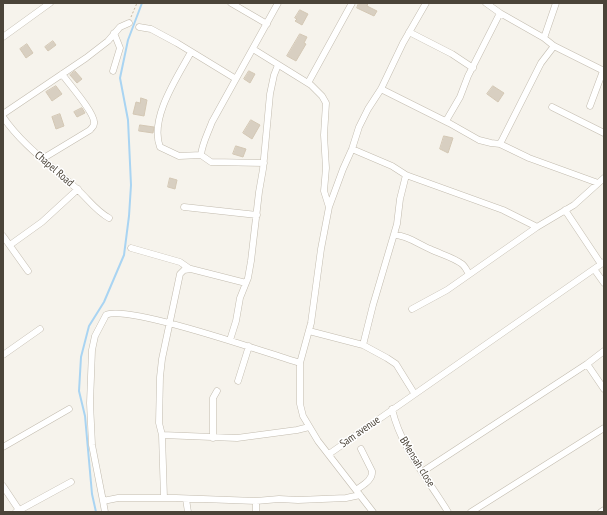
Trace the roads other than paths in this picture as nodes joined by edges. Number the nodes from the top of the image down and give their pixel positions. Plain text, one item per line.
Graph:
1 (50, 3) edge
2 (231, 3) edge
3 (278, 3) edge
4 (352, 3) edge
5 (426, 3) edge
6 (486, 3) edge
7 (556, 3) edge
8 (500, 13) junction
9 (129, 23) road end
10 (267, 24) junction
11 (139, 27) dead end
12 (409, 32) junction
13 (114, 33) junction
14 (3, 37) edge
15 (544, 38) junction
16 (554, 46) junction
17 (253, 49) junction
18 (191, 52) junction
19 (278, 65) junction
20 (473, 68) junction
21 (113, 71) dead end
22 (603, 71) edge
23 (62, 74) junction
24 (236, 79) junction
25 (308, 83) junction
26 (381, 89) junction
27 (590, 106) dead end
28 (552, 107) dead end
29 (3, 116) edge
30 (446, 121) junction
31 (604, 133) edge
32 (500, 144) junction
33 (352, 149) junction
34 (201, 156) junction
35 (42, 159) junction
36 (264, 163) junction
37 (406, 175) junction
38 (604, 178) edge
39 (598, 183) junction
40 (78, 189) junction
41 (184, 207) dead end
42 (329, 207) junction
43 (565, 210) junction
44 (257, 215) junction
45 (109, 218) dead end
46 (537, 227) junction
47 (394, 235) junction
48 (3, 236) edge
49 (10, 245) junction
50 (131, 248) dead end
51 (602, 263) edge
52 (190, 269) junction
53 (594, 269) junction
54 (28, 271) dead end
55 (469, 274) junction
56 (604, 282) edge
57 (246, 283) junction
58 (412, 309) dead end
59 (170, 324) junction
60 (40, 329) dead end
61 (309, 331) junction
62 (230, 340) junction
63 (363, 345) junction
64 (249, 346) junction
65 (604, 351) edge
66 (3, 355) edge
67 (300, 363) junction
68 (587, 364) junction
69 (238, 381) dead end
70 (604, 389) edge
71 (217, 390) dead end
72 (414, 393) junction
73 (69, 409) dead end
74 (392, 409) junction
75 (309, 427) junction
76 (604, 428) edge
77 (162, 435) junction
78 (213, 438) junction
79 (4, 446) edge
80 (361, 450) dead end
81 (329, 454) junction
82 (422, 472) junction
83 (71, 482) dead end
84 (3, 486) edge
85 (358, 492) junction
86 (164, 498) junction
87 (186, 499) junction
88 (103, 501) junction
89 (256, 501) junction
90 (604, 510) edge
91 (17, 511) edge
92 (105, 512) edge
93 (188, 512) edge
94 (256, 512) edge
95 (374, 512) edge
96 (448, 512) edge
97 (471, 512) edge
98 (601, 512) edge

1 - 14 street
2 - 10 street
3 - 10 street
4 - 25 street
5 - 12 street
6 - 8 street
7 - 15 street
8 - 15 street
8 - 20 street
9 - 13 street
10 - 17 street
11 - 18 street
12 - 20 street
12 - 26 street
13 - 21 street
13 - 23 street
15 - 16 street
16 - 22 street
16 - 32 street
17 - 19 street
17 - 24 street
18 - 24 street
18 - 34 street
19 - 25 street
19 - 36 street
20 - 30 street
22 - 27 street
23 - 29 street
23 - 35 street
24 - 34 street
25 - 42 street
26 - 30 street
26 - 33 street
28 - 31 street
29 - 35 street, Chapel Road
30 - 32 street
32 - 39 street
33 - 37 street
33 - 42 street
34 - 36 street
35 - 40 street, Chapel Road
36 - 44 street
37 - 46 street
37 - 47 street
38 - 39 street
39 - 43 street
40 - 45 street, Chapel Road
40 - 49 street
41 - 44 street
42 - 61 street
43 - 46 street
43 - 51 street
44 - 57 street
46 - 55 street
47 - 55 street
47 - 63 street
48 - 49 street
49 - 54 street
50 - 52 street
51 - 53 street, Sam avenue
52 - 57 street
52 - 59 street
53 - 56 street
53 - 72 street, Sam avenue
55 - 58 street
57 - 62 street
59 - 62 street
59 - 77 street
59 - 88 street
60 - 66 street
61 - 63 street
61 - 67 street
62 - 64 street
63 - 72 street
64 - 67 street
64 - 69 street
65 - 68 street
67 - 75 street
68 - 70 street
68 - 82 street
71 - 78 street
72 - 74 street, Sam avenue
73 - 79 street
74 - 81 street, Sam avenue
74 - 82 street, BMensah close
75 - 78 street
75 - 81 street
76 - 97 street
77 - 78 street
77 - 86 street
80 - 85 street
81 - 85 street
82 - 96 street, BMensah close
83 - 91 street
84 - 91 street
85 - 89 street
85 - 95 street
86 - 87 street
86 - 88 street
87 - 89 street
87 - 93 street
88 - 92 street
89 - 94 street
90 - 98 street

